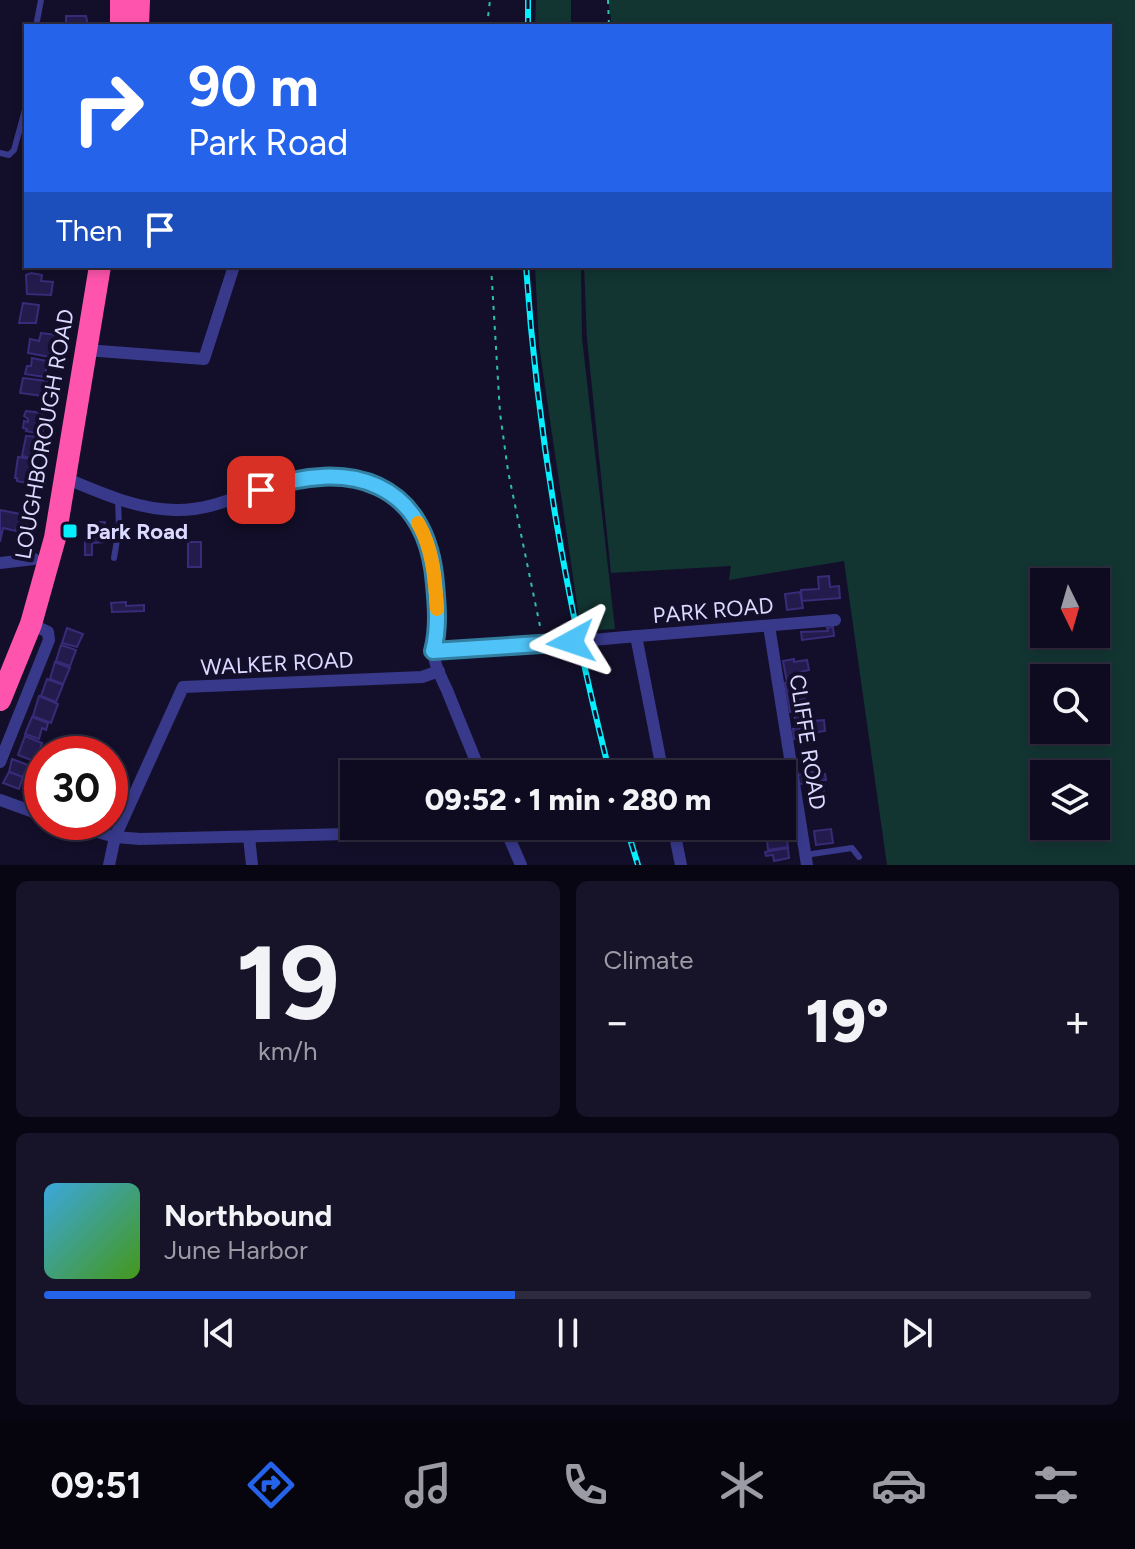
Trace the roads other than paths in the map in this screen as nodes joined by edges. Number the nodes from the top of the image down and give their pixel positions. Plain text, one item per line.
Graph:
1 (41, 0) edge
2 (121, 0) edge
3 (139, 0) edge
4 (36, 24) edge
5 (121, 24) edge
6 (138, 24) edge
7 (24, 113) edge
8 (0, 153) edge
9 (100, 268) edge
10 (233, 268) edge
11 (86, 350) junction
12 (65, 478) junction
13 (118, 499) junction
14 (114, 558) dead end
15 (34, 559) dead end
16 (0, 563) edge
17 (835, 620) dead end
18 (31, 624) junction
19 (769, 626) junction
20 (631, 637) junction
21 (433, 651) junction
22 (439, 671) junction
23 (0, 700) edge
24 (475, 760) edge
25 (660, 760) edge
26 (0, 762) edge
27 (0, 800) edge
28 (128, 808) edge
29 (24, 809) edge
30 (340, 835) edge
31 (249, 837) junction
32 (128, 838) edge
33 (114, 840) edge
34 (510, 840) edge
35 (676, 840) edge
36 (859, 857) dead end
37 (806, 860) edge
38 (109, 865) edge
39 (252, 865) edge
40 (521, 865) edge
41 (681, 865) edge

1 - 4 lane
2 - 5 highway
3 - 6 highway
7 - 8 lane
9 - 11 highway, LOUGHBOROUGH ROAD
10 - 11 street
11 - 12 highway, LOUGHBOROUGH ROAD
12 - 13 street
12 - 18 highway, LOUGHBOROUGH ROAD
13 - 14 lane
13 - 21 street
15 - 16 street
17 - 19 street, PARK ROAD
18 - 23 highway, LOUGHBOROUGH ROAD
18 - 26 street
19 - 20 street, PARK ROAD
19 - 37 street, CLIFFE ROAD
20 - 21 street, PARK ROAD, bridge
20 - 25 street
21 - 22 street
22 - 24 street
22 - 28 street, WALKER ROAD
27 - 29 street
30 - 31 street
31 - 32 street
31 - 39 street
33 - 38 street
34 - 40 street
35 - 41 street
36 - 37 lane

